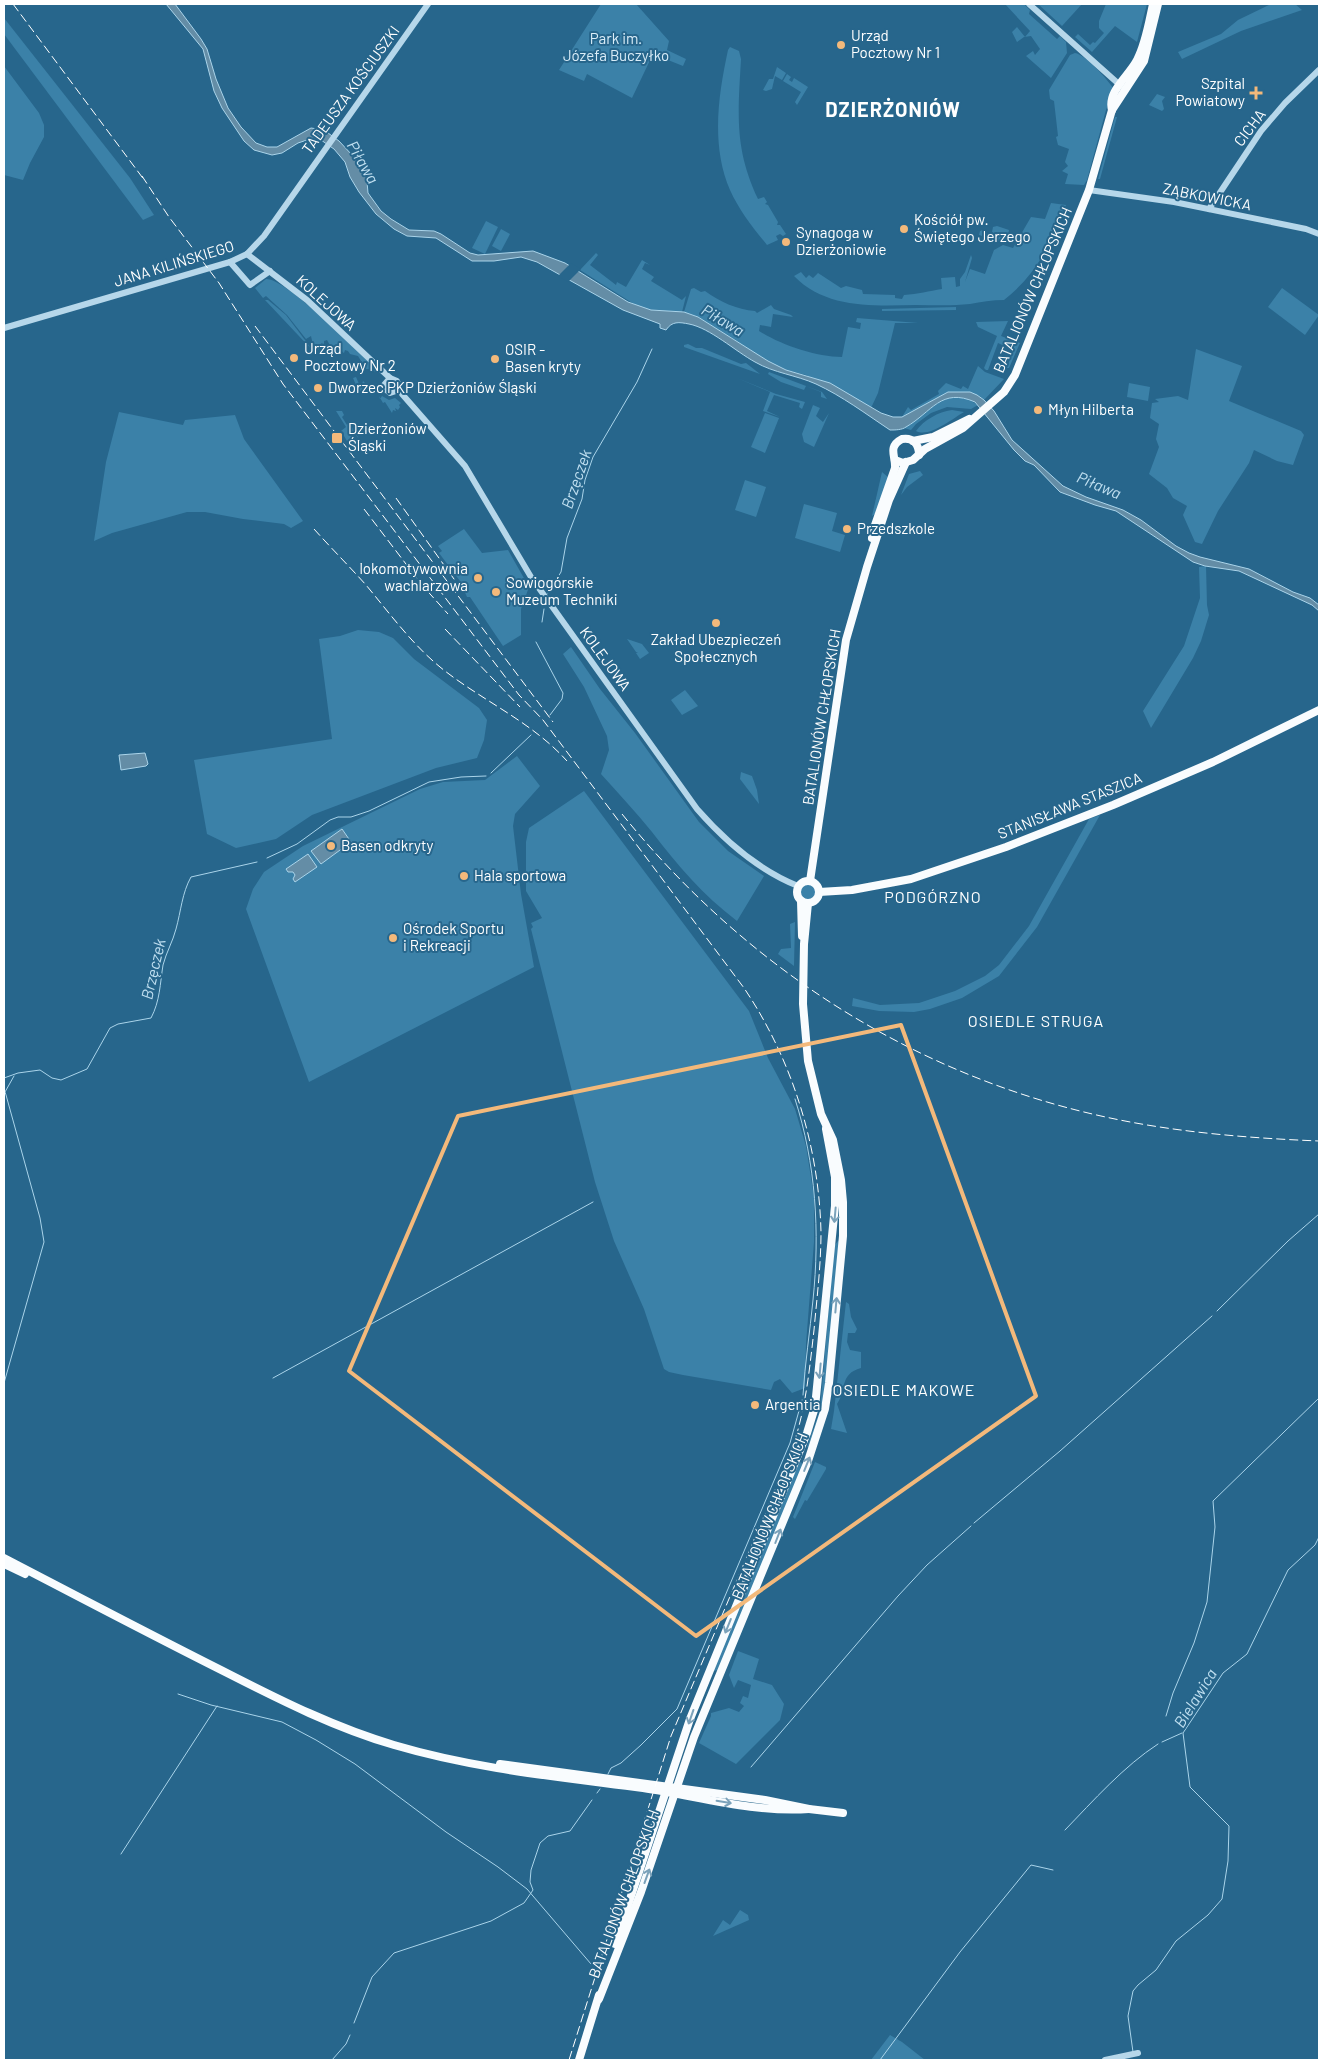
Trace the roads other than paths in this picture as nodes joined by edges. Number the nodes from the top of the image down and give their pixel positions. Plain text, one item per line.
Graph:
1 (428, 4) edge
2 (1029, 4) edge
3 (1156, 4) edge
4 (1319, 70) edge
5 (1122, 87) junction
6 (311, 167) joint
7 (1089, 190) junction
8 (1209, 209) junction
9 (1319, 234) edge
10 (247, 254) junction
11 (230, 262) junction
12 (270, 271) junction
13 (4, 328) edge
14 (387, 378) junction
15 (399, 391) junction
16 (974, 417) junction
17 (913, 441) junction
18 (919, 455) junction
19 (895, 460) junction
20 (906, 462) junction
21 (869, 560) junction
22 (1319, 710) edge
23 (810, 880) junction
24 (798, 886) junction
25 (820, 892) junction
26 (805, 902) junction
27 (826, 1127) junction
28 (4, 1558) edge
29 (4, 1564) edge
30 (137, 1628) junction
31 (667, 1789) junction
32 (677, 1791) junction
33 (843, 1813) dead end
34 (599, 2000) junction
35 (1138, 2053) dead end
36 (579, 2060) edge
37 (1105, 2060) edge

1 - 6 street, TADEUSZA KOŚCIUSZKI
2 - 5 street
3 - 5 main road, BATALIONÓW CHŁOPSKICH
4 - 8 street, CICHA
5 - 7 main road, BATALIONÓW CHŁOPSKICH
6 - 10 street, JANA KILIŃSKIEGO
7 - 8 street, ZĄBKOWICKA
7 - 16 main road, BATALIONÓW CHŁOPSKICH
8 - 9 street, ZĄBKOWICKA
10 - 11 street, JANA KILIŃSKIEGO
10 - 12 street, KOLEJOWA
11 - 12 street
11 - 13 street, JANA KILIŃSKIEGO
12 - 14 street, KOLEJOWA
14 - 15 street
14 - 15 street
15 - 24 street, KOLEJOWA
16 - 17 main road, BATALIONÓW CHŁOPSKICH
16 - 18 main road, BATALIONÓW CHŁOPSKICH
17 - 18 main road
17 - 19 main road
18 - 20 main road
19 - 20 main road
19 - 21 main road, BATALIONÓW CHŁOPSKICH
20 - 21 main road, BATALIONÓW CHŁOPSKICH
21 - 23 main road, BATALIONÓW CHŁOPSKICH
22 - 25 main road, STANISŁAWA STASZICA
23 - 24 main road
23 - 25 main road
24 - 26 main road
25 - 26 main road
26 - 27 main road, BATALIONÓW CHŁOPSKICH
27 -> 31 main road, BATALIONÓW CHŁOPSKICH
32 -> 27 main road, BATALIONÓW CHŁOPSKICH
28 - 30 main road
29 - 30 main road
30 - 31 main road
31 - 32 main road
31 - 34 main road, BATALIONÓW CHŁOPSKICH
32 - 33 main road
34 -> 32 main road, BATALIONÓW CHŁOPSKICH
34 - 36 main road
35 - 37 street

